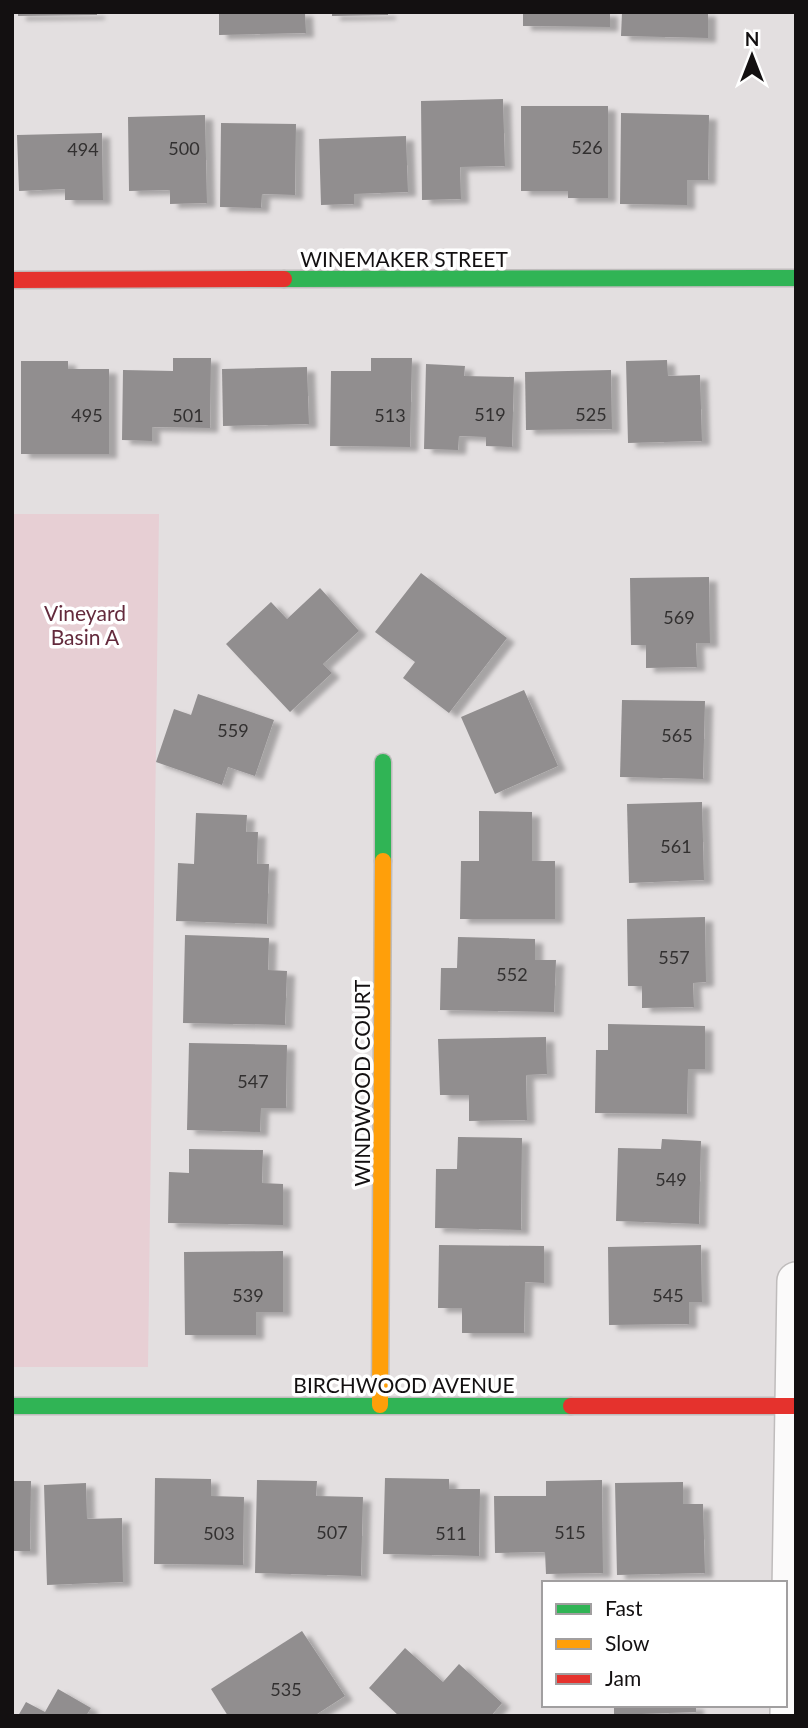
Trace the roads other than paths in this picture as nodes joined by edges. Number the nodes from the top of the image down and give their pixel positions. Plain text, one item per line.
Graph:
1 (796, 278) edge
2 (12, 280) edge
3 (383, 762) dead end
4 (796, 1281) edge
5 (380, 1405) junction
6 (12, 1406) edge
7 (795, 1406) edge
8 (789, 1716) edge

1 - 2 street, WINEMAKER STREET
3 - 5 street, WINDWOOD COURT
4 - 7 street
5 - 6 street, BIRCHWOOD AVENUE
5 - 7 street, BIRCHWOOD AVENUE
7 - 8 street

